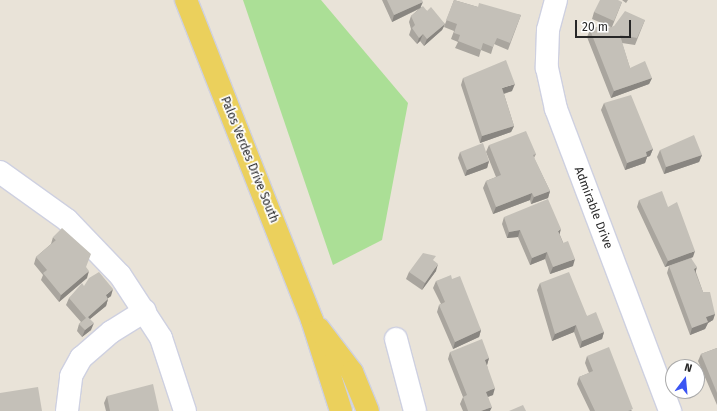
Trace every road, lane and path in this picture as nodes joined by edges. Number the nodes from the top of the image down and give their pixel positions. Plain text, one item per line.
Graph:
1 (186, 0) edge
2 (556, 0) edge
3 (0, 172) edge
4 (145, 311) junction
5 (312, 320) junction
6 (396, 338) dead end
7 (68, 411) edge
8 (185, 411) edge
9 (340, 411) edge
10 (368, 411) edge
11 (415, 411) edge
12 (670, 411) edge

1 - 5 main road, Palos Verdes Drive South
2 - 12 street, Admirable Drive
3 - 4 street
4 - 7 street
4 - 8 street
5 - 9 main road, Palos Verdes Drive South
5 - 10 main road, Palos Verdes Drive South
6 - 11 street

